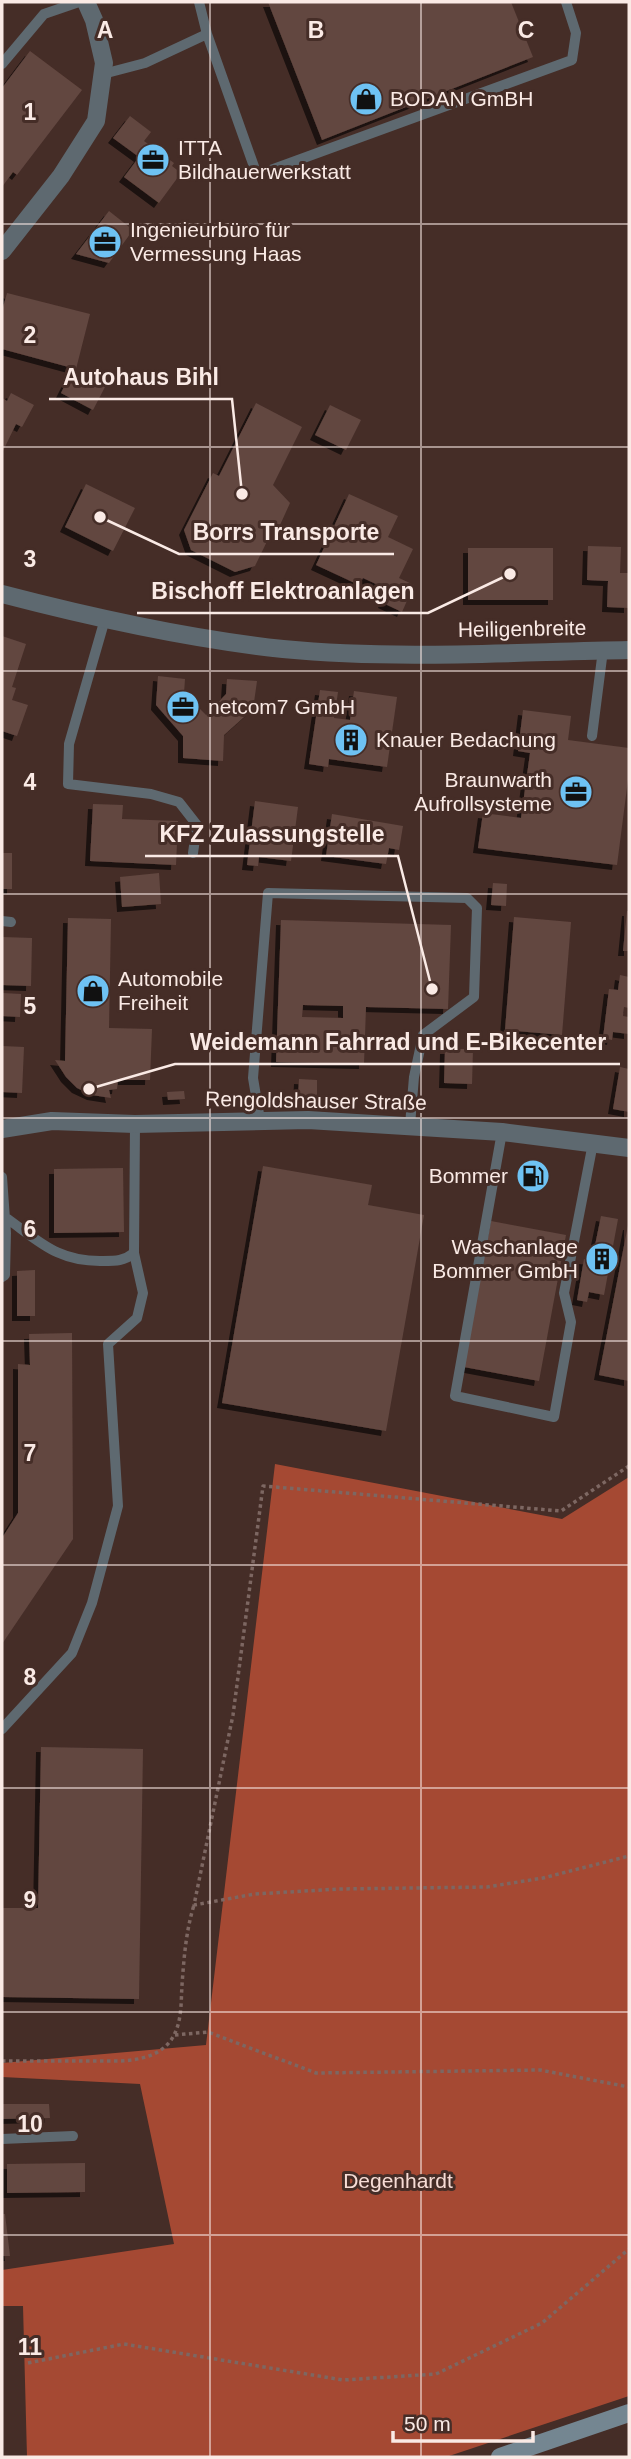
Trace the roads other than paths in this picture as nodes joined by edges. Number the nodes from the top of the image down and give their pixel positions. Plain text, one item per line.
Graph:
1 (38, 2) edge
2 (79, 2) edge
3 (86, 2) edge
4 (199, 2) edge
5 (566, 2) edge
6 (44, 14) junction
7 (207, 34) junction
8 (2, 64) edge
9 (103, 74) junction
10 (2, 251) edge
11 (2, 594) edge
12 (105, 619) junction
13 (603, 650) junction
14 (629, 650) edge
15 (592, 736) dead end
16 (193, 853) dead end
17 (261, 1120) junction
18 (135, 1124) junction
19 (410, 1125) junction
20 (2, 1129) edge
21 (502, 1132) junction
22 (593, 1143) junction
23 (629, 1148) edge
24 (2, 1177) edge
25 (2, 1188) edge
26 (5, 1217) junction
27 (134, 1253) junction
28 (2, 1277) edge
29 (2, 1729) edge
30 (73, 2136) dead end
31 (2, 2139) edge
32 (629, 2413) edge
33 (500, 2457) edge

1 - 6 lane
2 - 6 lane
3 - 9 street
4 - 7 lane
5 - 7 lane
6 - 8 lane
7 - 9 lane
9 - 10 street
11 - 12 street, Heiligenbreite
12 - 13 street, Heiligenbreite
12 - 16 lane
13 - 14 street, Heiligenbreite
13 - 15 lane
17 - 18 street, Rengoldshauser Straße
17 - 19 street, Rengoldshauser Straße
17 - 19 lane
18 - 20 street, Rengoldshauser Straße
18 - 27 lane
19 - 21 street, Rengoldshauser Straße
21 - 22 street, Rengoldshauser Straße
21 - 22 lane
22 - 23 street, Rengoldshauser Straße
24 - 25 lane
25 - 26 lane
26 - 27 lane
26 - 28 lane
27 - 29 lane
30 - 31 lane
32 - 33 main road

